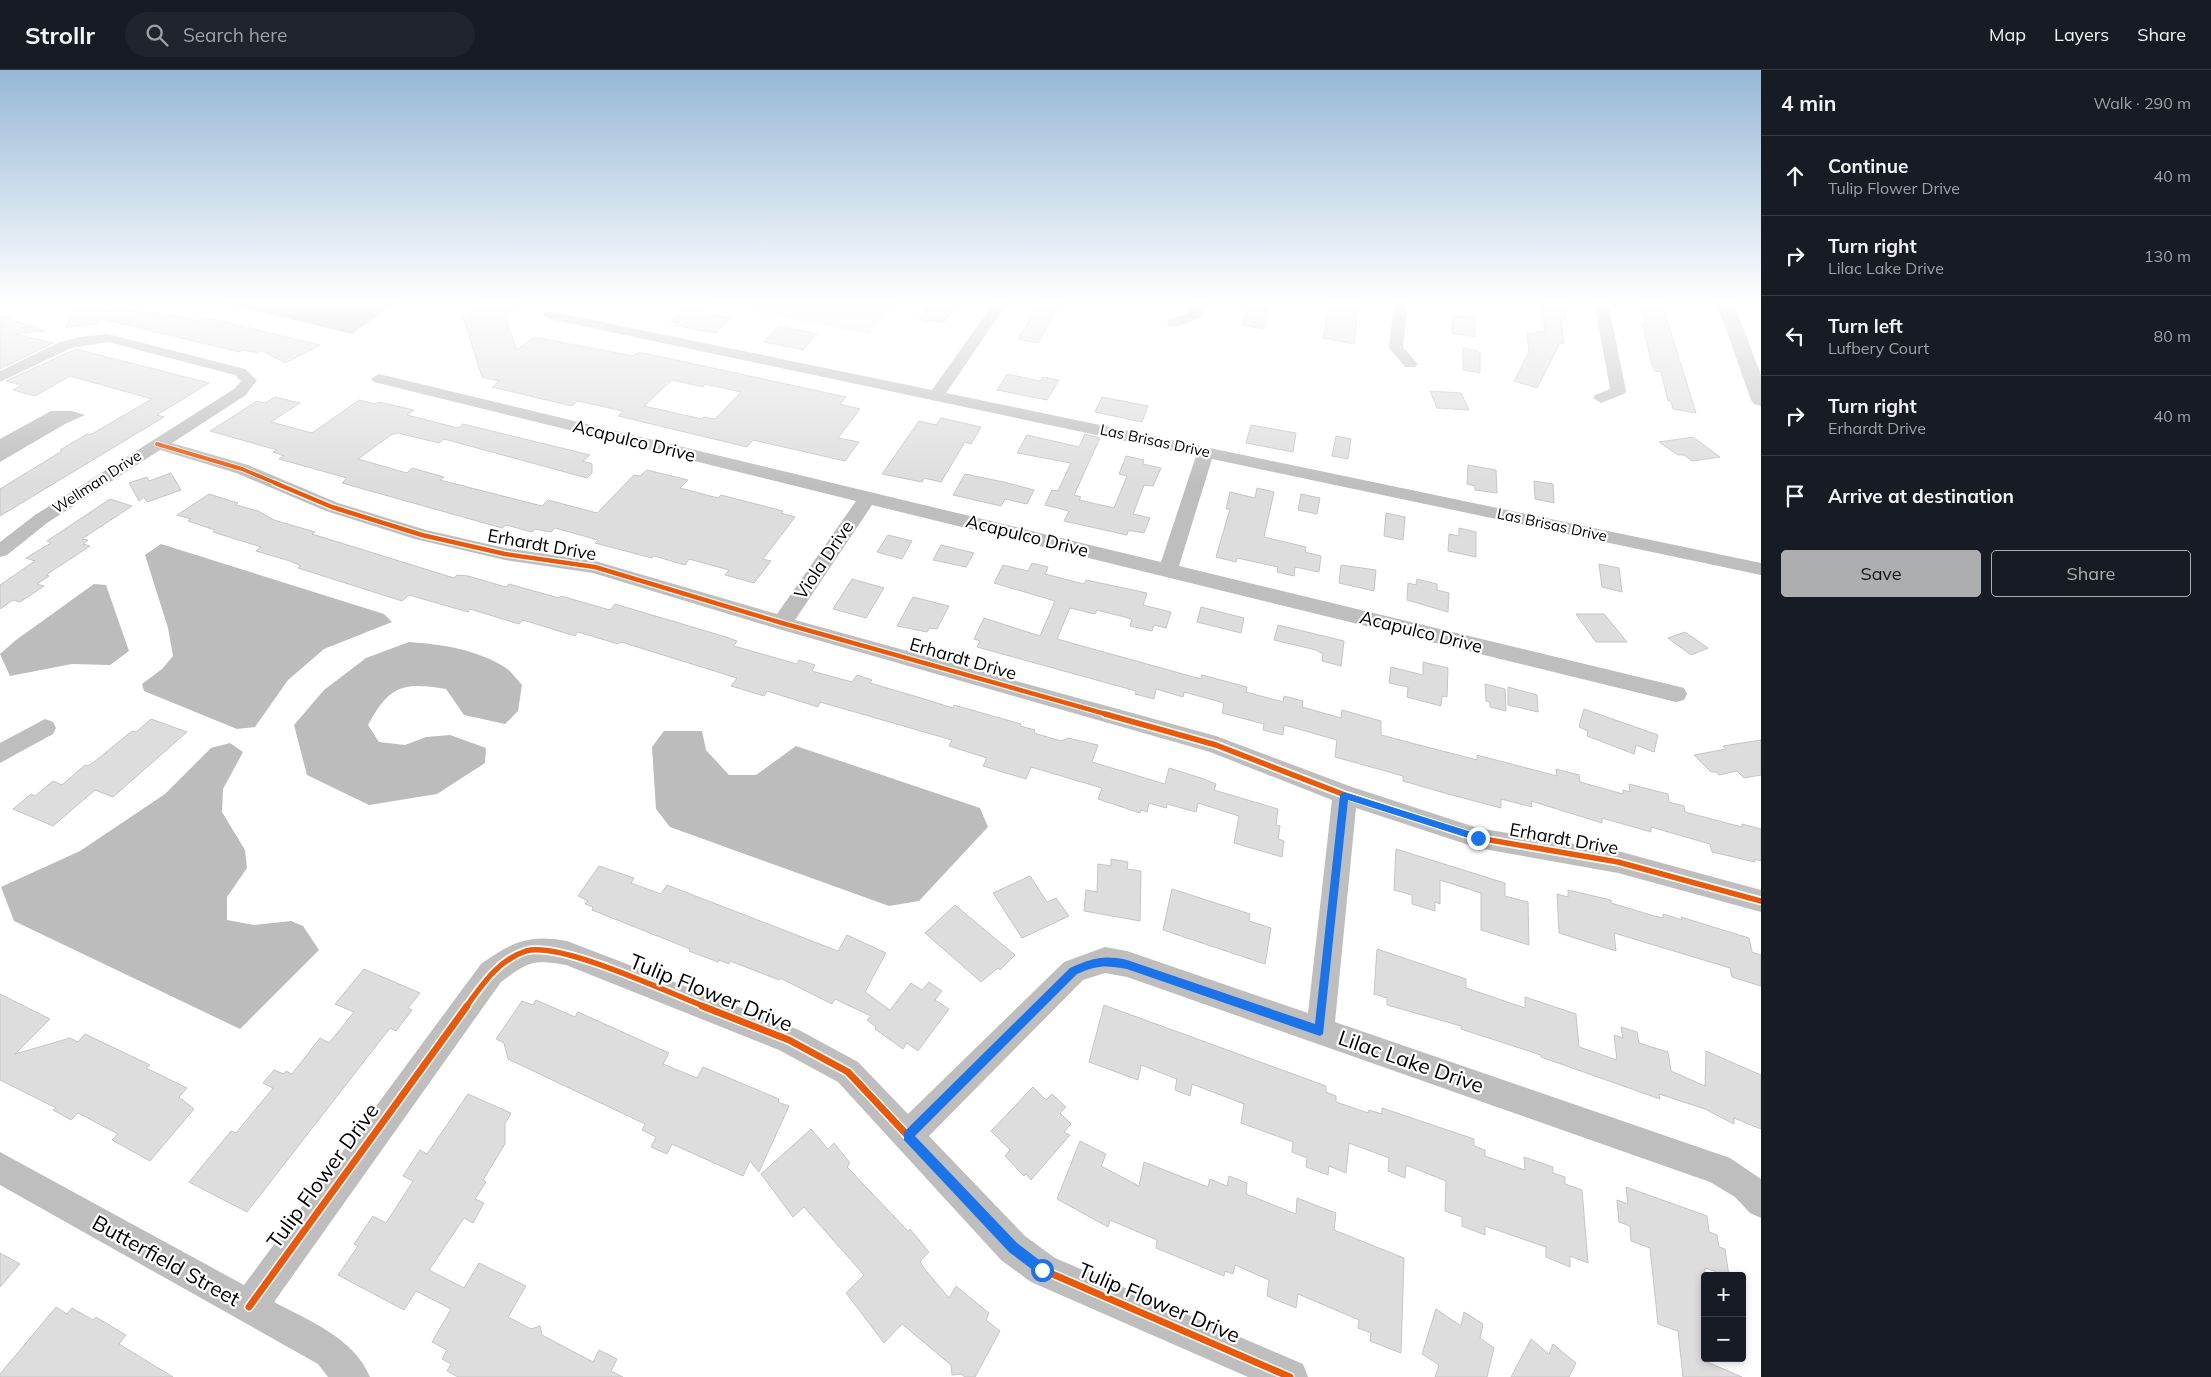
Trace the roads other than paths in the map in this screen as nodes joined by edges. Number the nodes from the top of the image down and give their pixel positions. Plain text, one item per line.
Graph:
1 (29, 362) edge
2 (201, 362) edge
3 (777, 362) edge
4 (960, 362) edge
5 (1612, 362) edge
6 (1747, 362) edge
7 (0, 377) edge
8 (379, 379) dead end
9 (937, 395) junction
10 (1601, 398) dead end
11 (1761, 400) edge
12 (157, 444) junction
13 (1206, 452) junction
14 (867, 498) junction
15 (0, 551) edge
16 (1761, 569) edge
17 (1168, 570) junction
18 (782, 623) junction
19 (1676, 694) dead end
20 (45, 728) dead end
21 (0, 754) edge
22 (1344, 795) junction
23 (1761, 901) edge
24 (1320, 1031) junction
25 (908, 1136) junction
26 (0, 1168) edge
27 (1761, 1202) edge
28 (249, 1307) junction
29 (352, 1377) edge
30 (1290, 1377) edge

1 - 7 street, Wellman Drive
2 - 12 street, Wellman Drive
3 - 9 street, Las Brisas Drive
4 - 9 street
5 - 10 street
6 - 11 main road
8 - 14 street, Acapulco Drive
9 - 13 street, Las Brisas Drive
12 - 15 street, Wellman Drive
12 - 18 street, Erhardt Drive
13 - 16 street, Las Brisas Drive
13 - 17 street
14 - 17 street, Acapulco Drive
14 - 18 street, Viola Drive
17 - 19 street, Acapulco Drive
18 - 22 street, Erhardt Drive
20 - 21 street
22 - 23 street, Erhardt Drive
22 - 24 street
24 - 25 street, Lilac Lake Drive
24 - 27 street, Lilac Lake Drive
25 - 28 street, Tulip Flower Drive
25 - 30 street, Tulip Flower Drive
26 - 28 street, Butterfield Street
28 - 29 street, Butterfield Street

